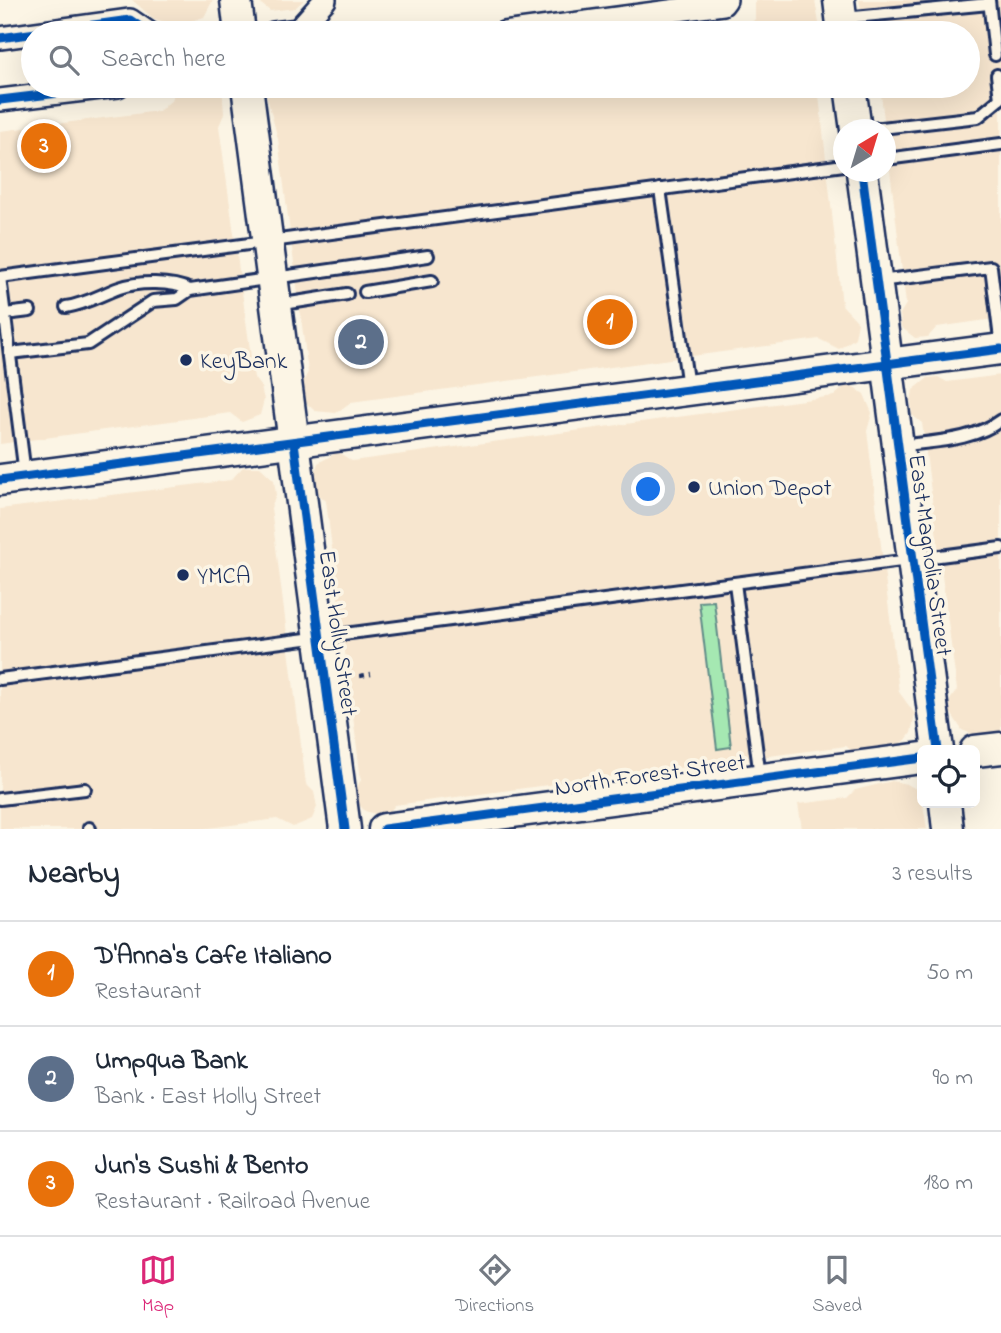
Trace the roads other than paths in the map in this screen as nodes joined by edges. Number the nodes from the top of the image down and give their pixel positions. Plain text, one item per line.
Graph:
1 (236, 0) edge
2 (325, 0) edge
3 (726, 0) edge
4 (989, 2) edge
5 (841, 17) edge
6 (239, 21) edge
7 (309, 21) edge
8 (595, 21) edge
9 (996, 24) edge
10 (21, 35) edge
11 (0, 38) edge
12 (995, 55) dead end
13 (997, 75) dead end
14 (21, 98) edge
15 (249, 98) edge
16 (852, 98) edge
17 (1001, 99) edge
18 (0, 100) edge
19 (854, 119) edge
20 (896, 126) edge
21 (1001, 144) edge
22 (896, 158) edge
23 (833, 166) edge
24 (863, 182) edge
25 (660, 189) junction
26 (267, 241) junction
27 (428, 256) dead end
28 (0, 277) edge
29 (432, 281) dead end
30 (876, 281) junction
31 (190, 290) junction
32 (365, 292) dead end
33 (274, 293) junction
34 (347, 294) dead end
35 (66, 307) dead end
36 (30, 311) dead end
37 (5, 314) junction
38 (1001, 349) edge
39 (10, 353) junction
40 (887, 364) junction
41 (689, 390) junction
42 (1001, 420) edge
43 (294, 442) junction
44 (898, 446) junction
45 (13, 478) edge
46 (1001, 548) edge
47 (913, 560) junction
48 (735, 583) junction
49 (320, 637) junction
50 (0, 679) edge
51 (937, 745) edge
52 (1001, 748) edge
53 (980, 750) edge
54 (917, 759) edge
55 (760, 779) junction
56 (85, 789) dead end
57 (2, 798) edge
58 (946, 808) edge
59 (403, 828) edge
60 (345, 829) edge
61 (948, 829) edge

1 - 6 main road
2 - 7 street
3 - 8 street
4 - 5 lane
4 - 9 lane
9 - 12 lane
10 - 11 street
13 - 17 lane
14 - 18 street
15 - 26 main road, East Holly Street
16 - 19 main road
17 - 20 lane
21 - 22 lane
23 - 25 lane
24 - 30 main road, East Magnolia Street
25 - 26 lane
25 - 41 lane
26 - 28 lane
26 - 33 main road, East Holly Street
27 - 33 lane
28 - 37 lane
29 - 32 lane
30 - 38 lane
30 - 40 main road, East Magnolia Street
31 - 33 lane
31 - 35 lane
31 - 39 lane
33 - 34 lane
33 - 43 main road, East Holly Street
36 - 37 lane
37 - 39 lane
38 - 40 main road
39 - 45 lane
40 - 41 main road
40 - 44 main road, East Magnolia Street
41 - 43 main road
42 - 44 lane
43 - 45 main road
43 - 49 main road, East Holly Street
44 - 47 main road, East Magnolia Street
46 - 47 lane
47 - 48 lane
47 - 51 main road, East Magnolia Street
48 - 49 lane
48 - 55 lane
49 - 50 lane
49 - 60 main road, East Holly Street
52 - 53 main road
54 - 55 main road, North Forest Street
55 - 59 main road, North Forest Street
56 - 57 lane
58 - 61 main road

